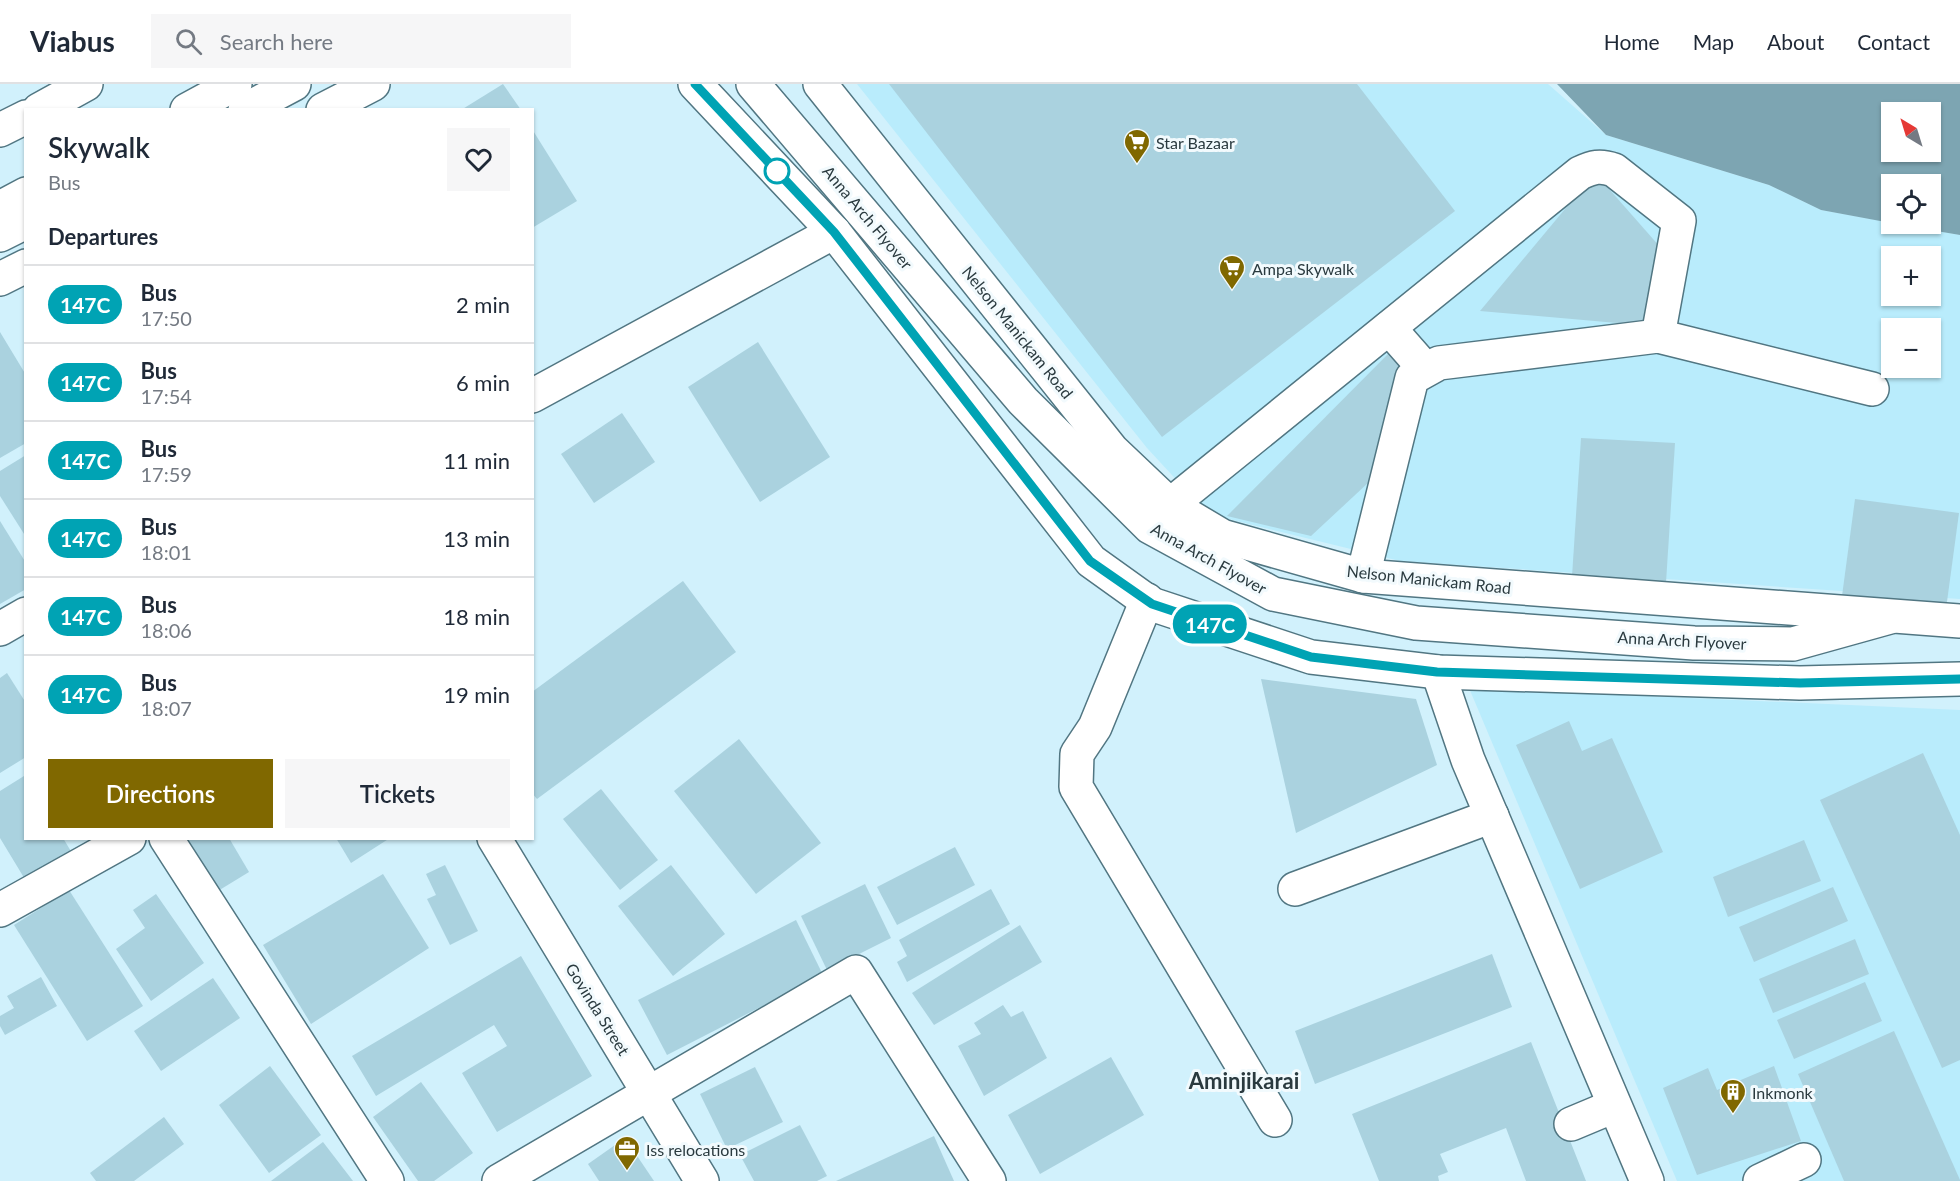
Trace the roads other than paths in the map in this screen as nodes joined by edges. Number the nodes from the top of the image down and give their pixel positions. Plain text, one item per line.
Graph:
1 (86, 84) edge
2 (236, 84) edge
3 (294, 84) edge
4 (373, 84) edge
5 (695, 84) edge
6 (753, 84) edge
7 (820, 84) edge
8 (43, 108) edge
9 (191, 108) edge
10 (248, 108) edge
11 (327, 108) edge
12 (24, 118) edge
13 (0, 130) edge
14 (24, 195) edge
15 (0, 208) edge
16 (24, 223) edge
17 (834, 232) junction
18 (0, 235) edge
19 (24, 267) edge
20 (0, 279) edge
21 (1389, 328) junction
22 (1658, 336) junction
23 (1425, 369) junction
24 (1872, 389) dead end
25 (534, 395) edge
26 (1170, 506) junction
27 (1363, 576) junction
28 (1147, 600) junction
29 (24, 615) edge
30 (1890, 617) junction
31 (1960, 621) edge
32 (0, 629) edge
33 (1437, 672) junction
34 (1960, 679) edge
35 (1492, 816) junction
36 (125, 840) edge
37 (167, 840) edge
38 (495, 840) edge
39 (1295, 889) dead end
40 (0, 910) edge
41 (649, 1091) junction
42 (1614, 1107) junction
43 (1275, 1120) dead end
44 (1571, 1124) dead end
45 (1804, 1160) dead end
46 (387, 1181) edge
47 (499, 1181) edge
48 (702, 1181) edge
49 (989, 1181) edge
50 (1647, 1181) edge
51 (1760, 1181) edge

1 - 8 main road
2 - 9 main road
3 - 10 main road
4 - 11 main road
5 - 17 main road
6 - 30 main road, Anna Arch Flyover
7 - 26 main road, Nelson Manickam Road
12 - 13 main road
14 - 15 main road
16 - 18 main road
17 - 25 main road
17 - 28 main road
19 - 20 main road
21 - 22 main road
21 - 23 main road
21 - 26 main road
22 - 23 main road
22 - 24 main road
23 - 27 main road
26 - 27 main road, Nelson Manickam Road
27 - 30 main road, Nelson Manickam Road
28 - 33 main road
28 - 43 main road
29 - 32 main road
30 - 31 main road, Nelson Manickam Road
33 - 34 main road
33 - 35 main road
35 - 39 main road
35 - 42 main road
36 - 40 main road
37 - 46 main road
38 - 41 main road, Govinda Street
41 - 47 main road
41 - 48 main road, Govinda Street
41 - 49 main road
42 - 44 main road
42 - 50 main road
45 - 51 main road

